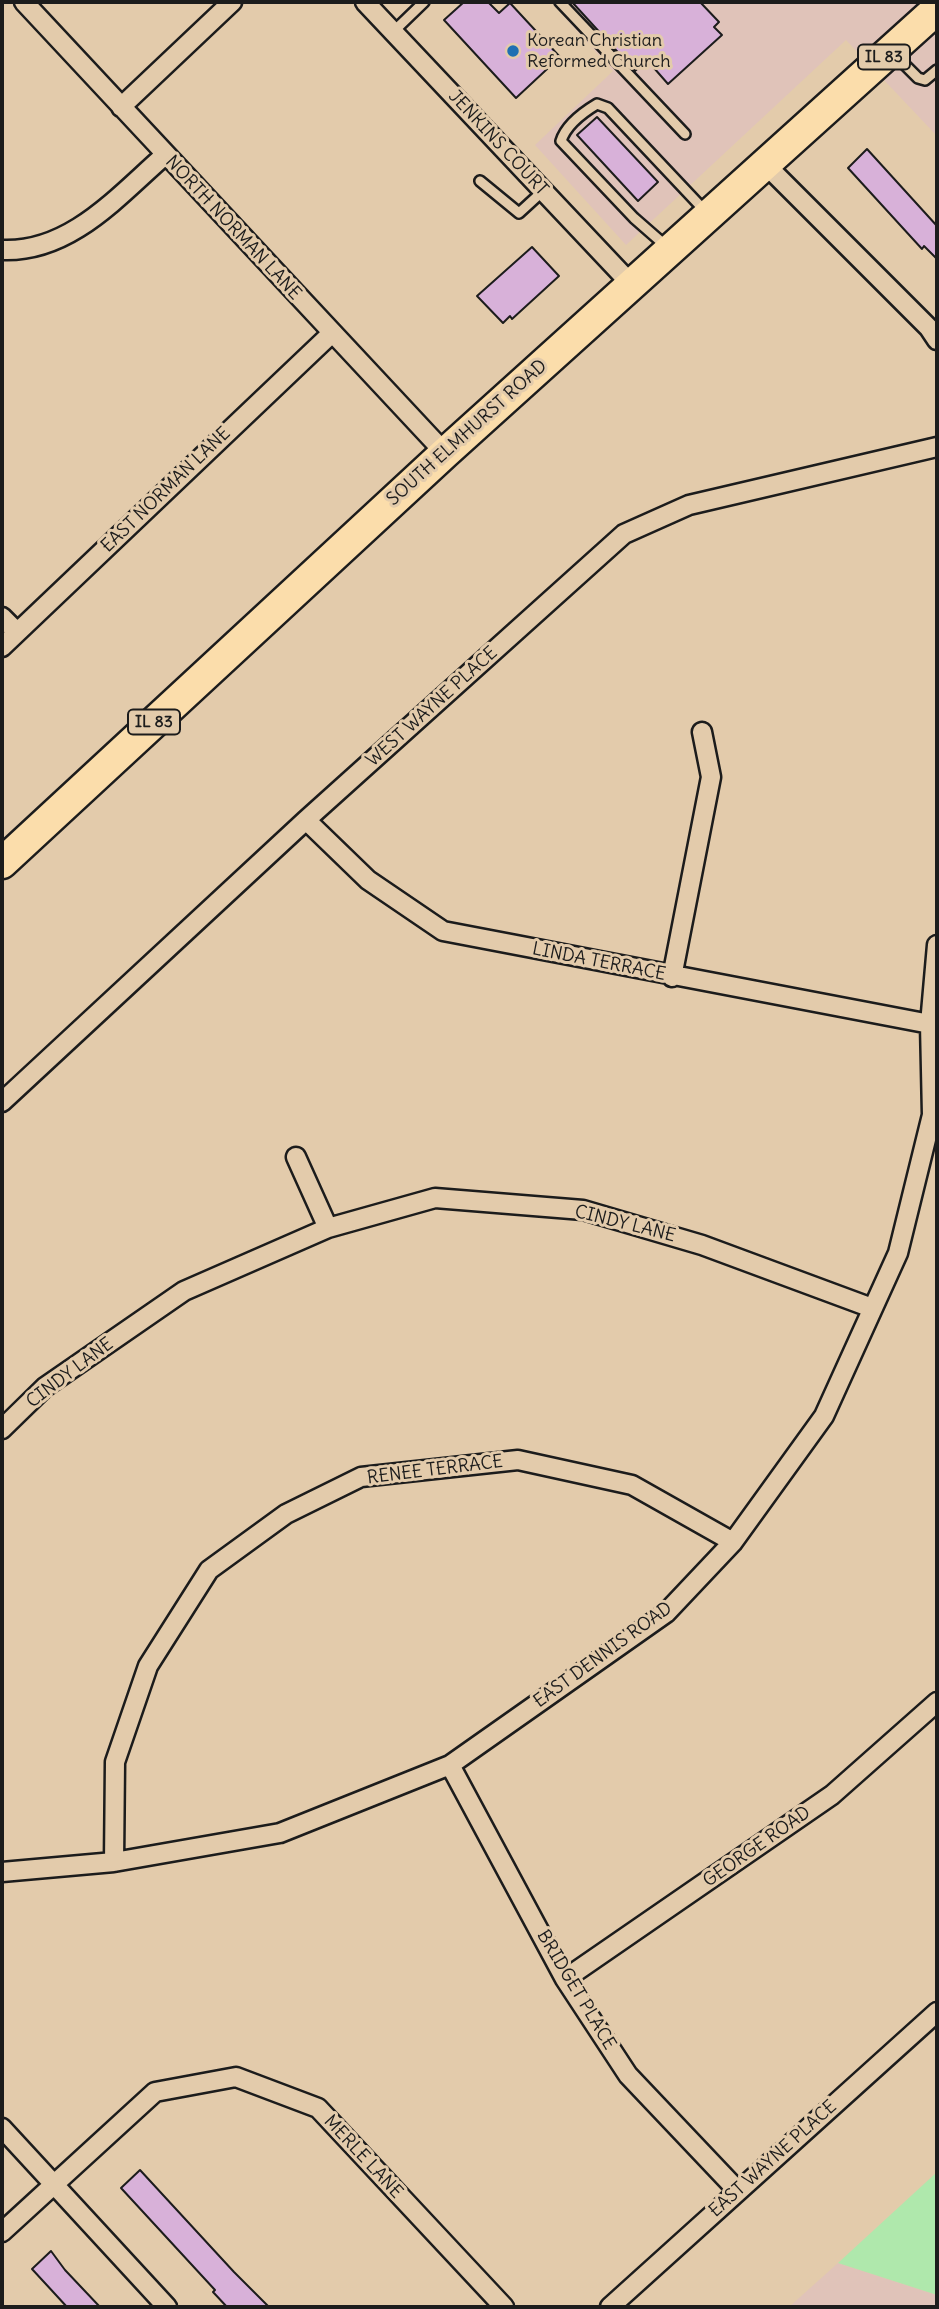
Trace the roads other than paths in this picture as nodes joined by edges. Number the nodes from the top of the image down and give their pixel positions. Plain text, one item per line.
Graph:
1 (24, 2) edge
2 (232, 2) edge
3 (365, 2) edge
4 (424, 2) edge
5 (560, 2) edge
6 (937, 9) edge
7 (393, 32) junction
8 (892, 50) junction
9 (937, 70) edge
10 (121, 107) junction
11 (685, 134) dead end
12 (165, 155) junction
13 (766, 165) junction
14 (480, 181) dead end
15 (543, 191) junction
16 (709, 216) junction
17 (2, 250) edge
18 (671, 250) junction
19 (632, 285) junction
20 (331, 334) junction
21 (937, 340) edge
22 (937, 447) edge
23 (445, 453) junction
24 (2, 617) edge
25 (17, 632) junction
26 (2, 647) edge
27 (702, 732) dead end
28 (306, 820) junction
29 (2, 863) edge
30 (937, 945) edge
31 (673, 977) junction
32 (930, 1024) junction
33 (2, 1102) edge
34 (296, 1157) dead end
35 (328, 1228) junction
36 (872, 1308) junction
37 (2, 1429) edge
38 (733, 1542) junction
39 (936, 1706) edge
40 (450, 1765) junction
41 (114, 1862) junction
42 (2, 1872) edge
43 (565, 1979) junction
44 (937, 2012) edge
45 (2, 2128) edge
46 (54, 2184) junction
47 (737, 2190) junction
48 (2, 2232) edge
49 (167, 2307) edge
50 (504, 2307) edge
51 (610, 2307) edge

1 - 10 street, NORTH NORMAN LANE
2 - 10 street
3 - 7 street, JENKINS COURT
4 - 7 lane
5 - 11 lane
6 - 8 main road, SOUTH ELMHURST ROAD / IL 83
7 - 15 street, JENKINS COURT
8 - 9 lane
8 - 13 main road, SOUTH ELMHURST ROAD / IL 83
10 - 12 street, NORTH NORMAN LANE
12 - 17 street
12 - 20 street, NORTH NORMAN LANE
13 - 16 main road, SOUTH ELMHURST ROAD / IL 83
13 - 21 street
14 - 15 lane
15 - 19 street, JENKINS COURT
16 - 18 main road, SOUTH ELMHURST ROAD / IL 83
16 - 18 lane
18 - 19 main road, SOUTH ELMHURST ROAD / IL 83
19 - 23 main road, SOUTH ELMHURST ROAD / IL 83
20 - 23 street, NORTH NORMAN LANE
20 - 25 street, EAST NORMAN LANE
22 - 28 street, WEST WAYNE PLACE
23 - 29 main road, SOUTH ELMHURST ROAD / IL 83
24 - 25 street
25 - 26 street, EAST NORMAN LANE
27 - 31 street
28 - 31 street, LINDA TERRACE
28 - 33 street, WEST WAYNE PLACE
30 - 32 street, EAST DENNIS ROAD
31 - 32 street, LINDA TERRACE
32 - 36 street, EAST DENNIS ROAD
34 - 35 street
35 - 36 street, CINDY LANE
35 - 37 street, CINDY LANE
36 - 38 street, EAST DENNIS ROAD
38 - 40 street, EAST DENNIS ROAD
38 - 41 street, RENEE TERRACE
39 - 43 street, GEORGE ROAD
40 - 41 street, EAST DENNIS ROAD
40 - 43 street, BRIDGET PLACE
41 - 42 street, EAST DENNIS ROAD
43 - 47 street, BRIDGET PLACE
44 - 47 street, EAST WAYNE PLACE
45 - 46 street
46 - 48 street, MERLE LANE
46 - 49 street
46 - 50 street, MERLE LANE
47 - 51 street, EAST WAYNE PLACE

